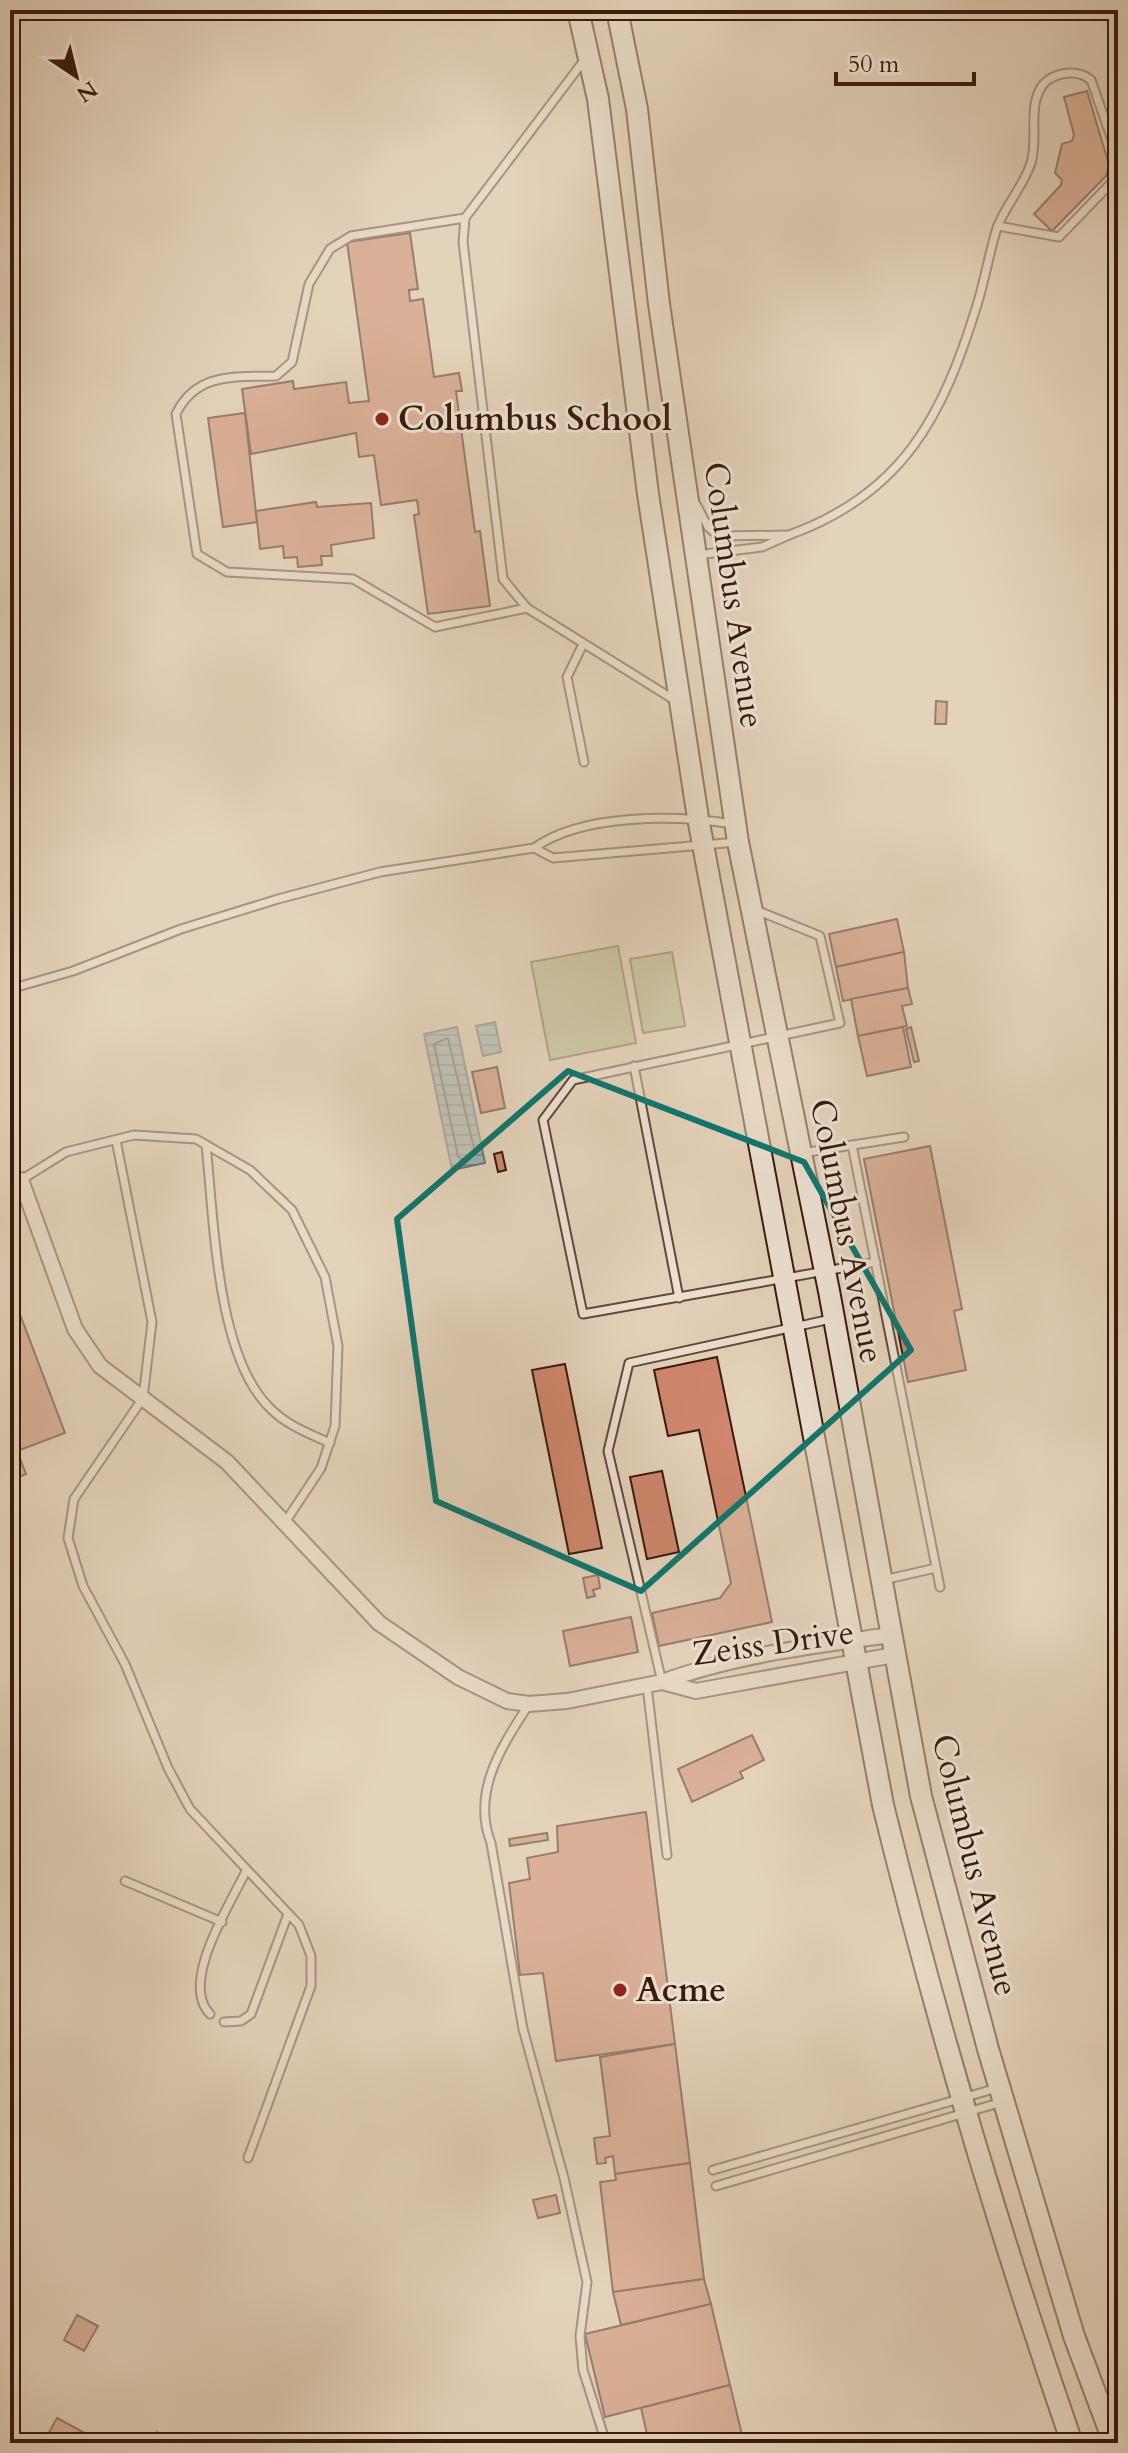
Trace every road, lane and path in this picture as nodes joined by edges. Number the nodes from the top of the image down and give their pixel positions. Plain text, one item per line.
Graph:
1 (578, 10) edge
2 (617, 10) edge
3 (589, 54) junction
4 (637, 115) junction
5 (601, 118) junction
6 (1118, 157) edge
7 (1118, 171) edge
8 (465, 218) junction
9 (998, 226) junction
10 (685, 484) junction
11 (789, 535) junction
12 (695, 555) junction
13 (527, 608) junction
14 (708, 643) junction
15 (583, 644) junction
16 (672, 646) junction
17 (681, 704) junction
18 (584, 762) dead end
19 (698, 818) junction
20 (737, 833) junction
21 (703, 845) junction
22 (534, 848) junction
23 (751, 908) junction
24 (10, 989) edge
25 (776, 1036) junction
26 (741, 1043) junction
27 (634, 1066) junction
28 (904, 1137) dead end
29 (116, 1140) junction
30 (206, 1145) junction
31 (852, 1145) junction
32 (799, 1153) junction
33 (21, 1180) joint
34 (876, 1262) junction
35 (824, 1271) junction
36 (784, 1277) junction
37 (679, 1298) junction
38 (834, 1319) junction
39 (794, 1327) junction
40 (143, 1398) junction
41 (330, 1443) junction
42 (286, 1521) junction
43 (936, 1568) junction
44 (880, 1581) junction
45 (940, 1587) dead end
46 (851, 1641) junction
47 (892, 1645) junction
48 (855, 1662) junction
49 (662, 1682) junction
50 (647, 1686) junction
51 (529, 1704) junction
52 (667, 1855) dead end
53 (246, 1871) junction
54 (125, 1881) dead end
55 (288, 1914) junction
56 (222, 1922) junction
57 (210, 2014) dead end
58 (224, 2022) dead end
59 (1001, 2094) junction
60 (964, 2105) junction
61 (248, 2158) dead end
62 (713, 2170) dead end
63 (716, 2186) dead end
64 (606, 2443) edge
65 (1072, 2443) edge
66 (1114, 2443) edge

1 - 3 street, Columbus Avenue
2 - 4 street, Columbus Avenue
3 - 5 street, Columbus Avenue
3 - 8 lane
4 - 5 street
4 - 10 street, Columbus Avenue
5 - 16 street, Columbus Avenue
6 - 9 lane
7 - 9 lane
8 - 13 lane
8 - 13 lane
9 - 11 lane
10 - 11 lane
10 - 12 street, Columbus Avenue
11 - 12 lane
12 - 14 street, Columbus Avenue
13 - 15 lane
14 - 16 street
14 - 20 street, Columbus Avenue
15 - 17 lane
15 - 18 lane
16 - 17 street, Columbus Avenue
17 - 19 street, Columbus Avenue
19 - 20 lane
19 - 21 street, Columbus Avenue
19 - 22 lane
20 - 21 lane
20 - 23 street, Columbus Avenue
21 - 22 lane
21 - 26 street, Columbus Avenue
22 - 24 lane
23 - 25 street, Columbus Avenue
23 - 25 lane
25 - 26 lane
25 - 32 street, Columbus Avenue
26 - 27 lane
26 - 36 street, Columbus Avenue
27 - 37 lane
27 - 37 lane
28 - 31 lane
29 - 30 lane
29 - 33 lane
29 - 40 lane
30 - 41 lane
30 - 41 lane
31 - 32 lane
31 - 34 lane
32 - 35 street, Columbus Avenue
33 - 40 street
34 - 35 lane
34 - 43 lane
35 - 36 lane
35 - 38 street, Columbus Avenue
36 - 37 lane
36 - 39 street, Columbus Avenue
38 - 39 lane
38 - 44 street, Columbus Avenue
39 - 46 street, Columbus Avenue
39 - 49 lane
40 - 42 street
40 - 53 lane
41 - 42 lane
42 - 51 street
43 - 44 lane
43 - 45 lane
44 - 47 street, Columbus Avenue
46 - 47 street, Zeiss Drive
46 - 48 street, Columbus Avenue
46 - 49 street, Zeiss Drive
47 - 48 street, Zeiss Drive
47 - 59 street, Columbus Avenue
48 - 49 street, Zeiss Drive
48 - 60 street, Columbus Avenue
49 - 50 street, Zeiss Drive
50 - 51 street, Zeiss Drive
50 - 52 lane
51 - 64 lane
53 - 55 lane
53 - 56 lane
54 - 56 lane
55 - 58 lane
55 - 61 lane
56 - 57 lane
59 - 60 lane
59 - 60 lane
59 - 66 street, Columbus Avenue
60 - 62 lane
60 - 63 lane
60 - 65 street, Columbus Avenue

